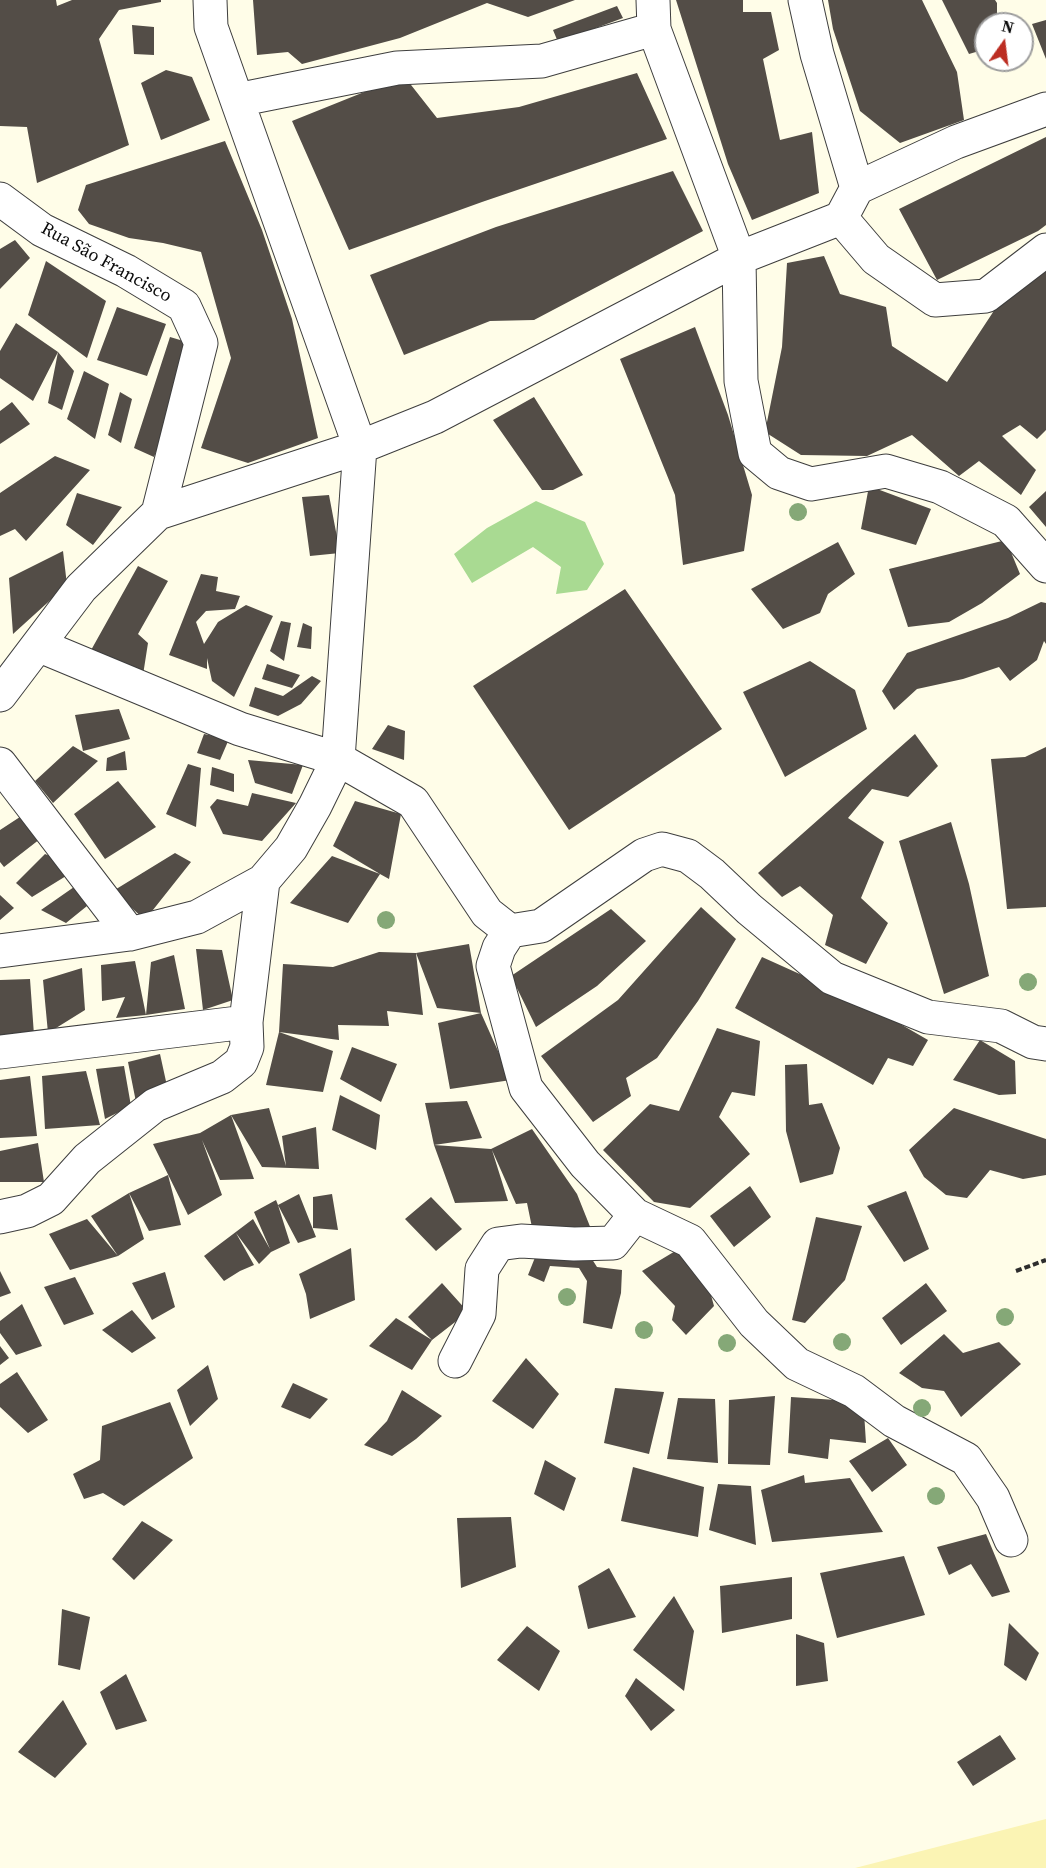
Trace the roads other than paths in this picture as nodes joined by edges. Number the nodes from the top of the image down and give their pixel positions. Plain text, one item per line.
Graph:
1 (210, 0) edge
2 (805, 0) edge
3 (653, 14) edge
4 (237, 100) junction
5 (1046, 109) edge
6 (857, 188) junction
7 (0, 199) edge
8 (841, 218) junction
9 (1046, 250) edge
10 (739, 258) junction
11 (360, 447) junction
12 (158, 513) junction
13 (1046, 566) edge
14 (38, 645) junction
15 (0, 695) edge
16 (338, 759) junction
17 (0, 764) edge
18 (263, 882) junction
19 (510, 931) junction
20 (130, 934) junction
21 (0, 951) edge
22 (246, 1022) junction
23 (1046, 1044) edge
24 (0, 1052) edge
25 (635, 1215) junction
26 (0, 1217) edge
27 (455, 1361) dead end
28 (1011, 1540) dead end

1 - 4 street
2 - 6 street
3 - 4 street
3 - 10 street
4 - 11 street
5 - 6 street
6 - 8 street
7 - 12 street, Rua São Francisco
8 - 9 street
8 - 10 street
10 - 11 street
10 - 13 street
11 - 12 street
11 - 16 street
12 - 14 street
14 - 15 street
14 - 16 street
16 - 18 street
16 - 19 street
17 - 20 street
18 - 20 street
18 - 22 street
19 - 23 street
19 - 25 street
20 - 21 street
22 - 24 street
22 - 26 street
25 - 27 street
25 - 28 street

